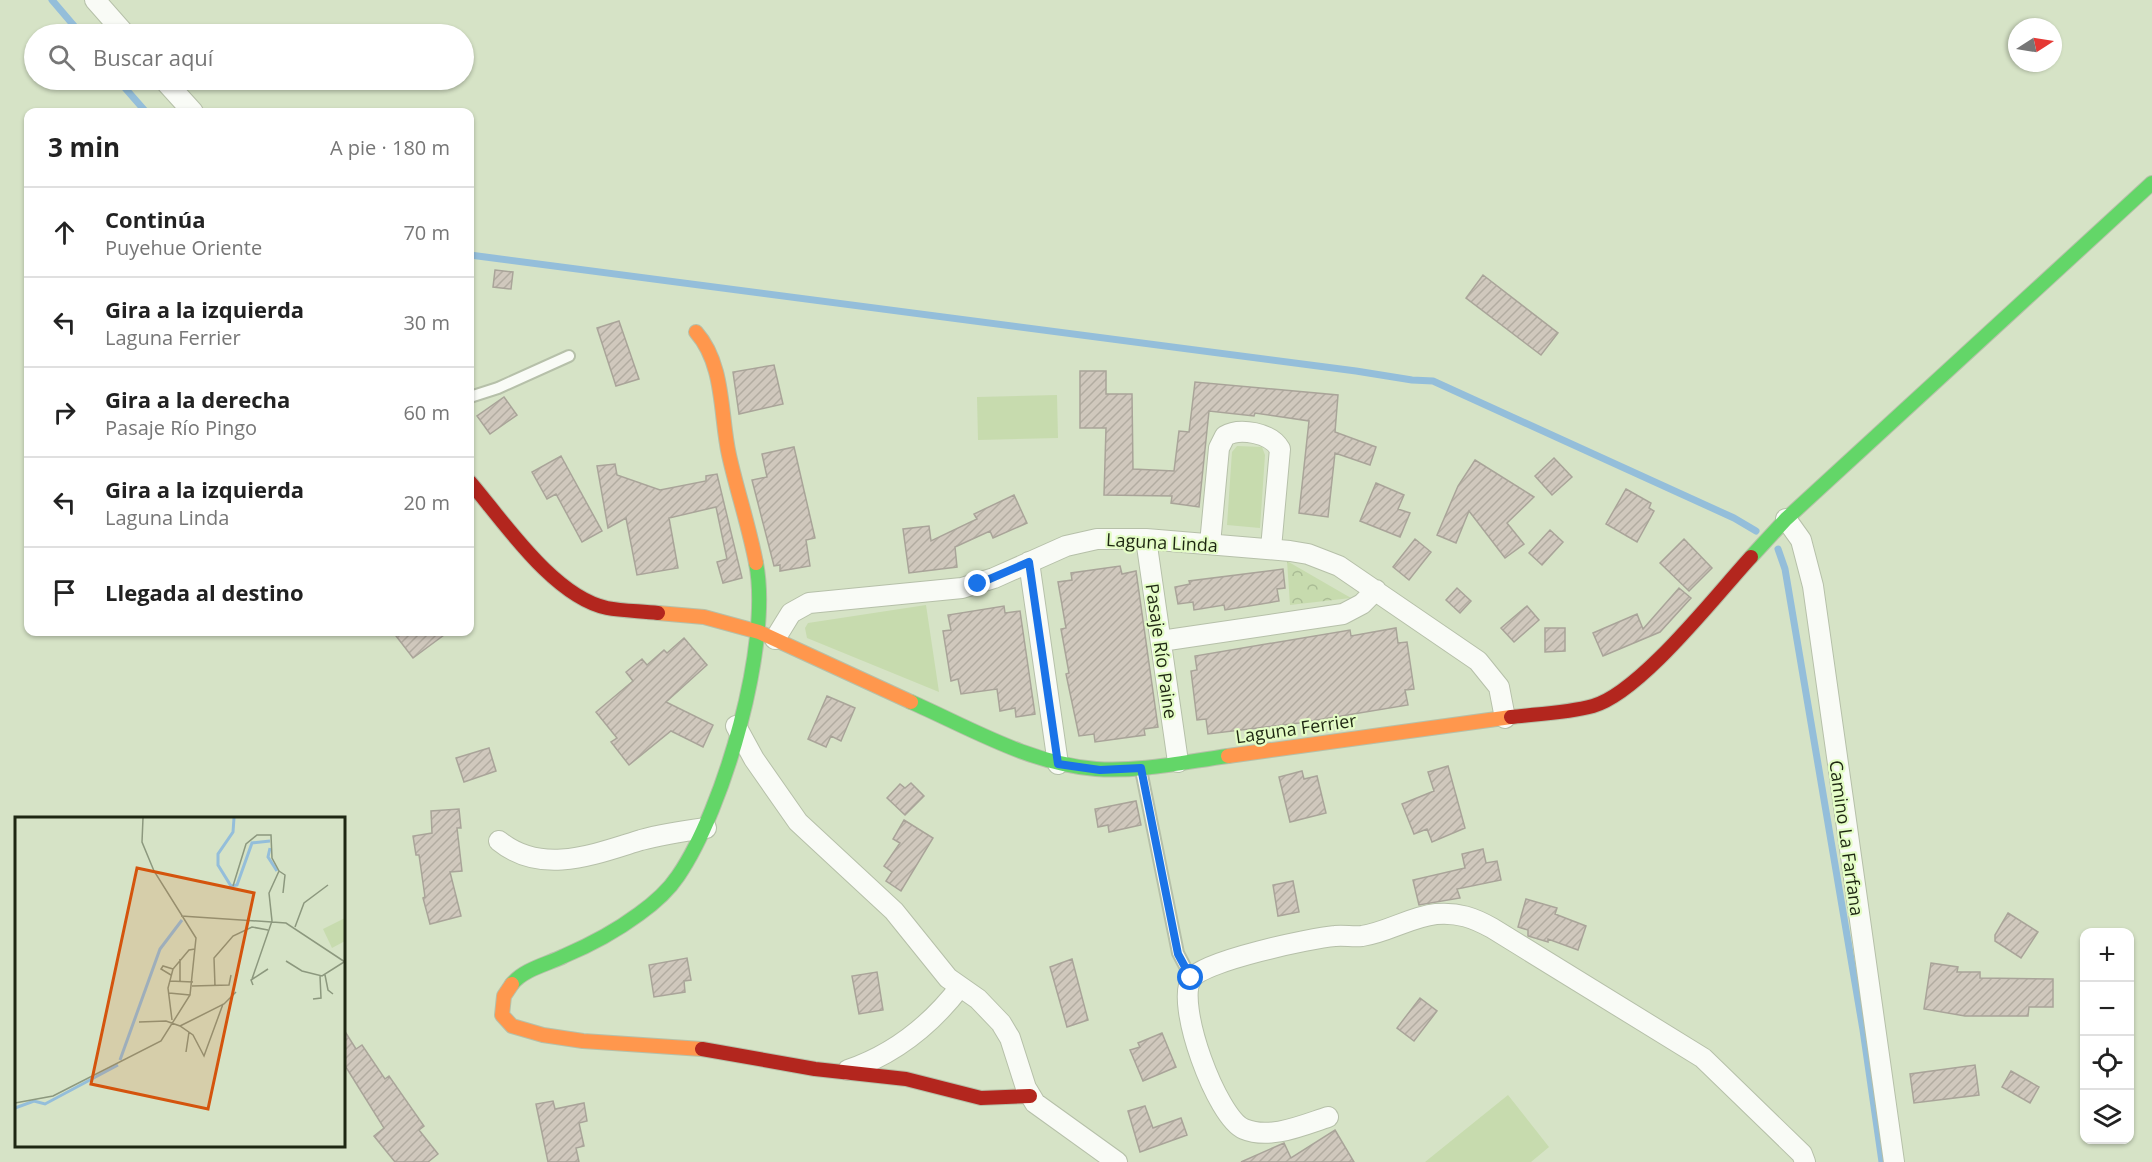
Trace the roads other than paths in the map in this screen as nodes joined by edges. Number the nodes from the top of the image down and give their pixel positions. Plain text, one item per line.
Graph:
1 (95, 0) edge
2 (116, 24) edge
3 (173, 90) edge
4 (189, 108) edge
5 (2152, 183) edge
6 (696, 332) dead end
7 (568, 356) dead end
8 (474, 395) edge
9 (474, 487) edge
10 (1786, 519) junction
11 (1146, 539) junction
12 (1210, 544) junction
13 (1271, 548) junction
14 (1029, 562) junction
15 (1376, 590) junction
16 (767, 635) junction
17 (1161, 641) junction
18 (1505, 718) junction
19 (736, 726) junction
20 (1178, 762) junction
21 (1058, 764) junction
22 (1141, 768) junction
23 (706, 828) junction
24 (499, 841) dead end
25 (1191, 978) junction
26 (960, 987) junction
27 (846, 1071) junction
28 (1030, 1096) junction
29 (1328, 1117) dead end
30 (1117, 1162) edge
31 (1805, 1162) edge
32 (1894, 1162) edge

1 - 2 street
3 - 4 street
5 - 10 street, Laguna Ferrier
6 - 16 street
7 - 8 lane
9 - 16 street, Laguna Ferrier
10 - 18 street, Laguna Ferrier
10 - 32 street, Camino La Farfana
11 - 12 street, Laguna Linda
11 - 14 street, Laguna Linda
11 - 17 street, Pasaje Río Paine
12 - 13 street, Laguna Linda
12 - 13 street
13 - 15 street, Laguna Linda
14 - 16 street, Laguna Linda
14 - 21 street
15 - 17 street
15 - 18 street, Laguna Linda
16 - 19 street
16 - 21 street, Laguna Ferrier
17 - 20 street, Pasaje Río Paine
18 - 20 street, Laguna Ferrier
19 - 23 street
19 - 26 street
20 - 22 street, Laguna Ferrier
21 - 22 street, Laguna Ferrier
22 - 25 lane
23 - 24 street
23 - 27 street
25 - 29 street
25 - 31 street
26 - 27 street
26 - 28 street
27 - 28 street
28 - 30 street

